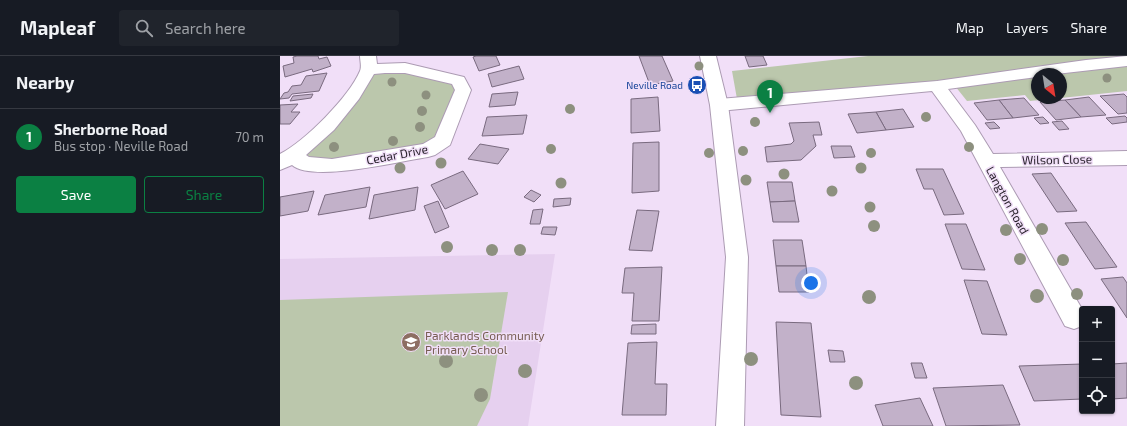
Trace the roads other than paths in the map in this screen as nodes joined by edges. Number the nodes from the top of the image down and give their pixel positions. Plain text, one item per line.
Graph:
1 (708, 56) edge
2 (1127, 61) edge
3 (369, 63) edge
4 (937, 86) junction
5 (719, 105) junction
6 (1127, 158) edge
7 (287, 159) edge
8 (986, 161) junction
9 (1074, 318) dead end
10 (730, 426) edge

1 - 5 street
2 - 4 street
3 - 7 street, Cedar Drive
3 - 7 street, Cedar Drive
4 - 5 street
4 - 8 street, Langton Road
5 - 10 street
6 - 8 street, Wilson Close
8 - 9 street, Langton Road

